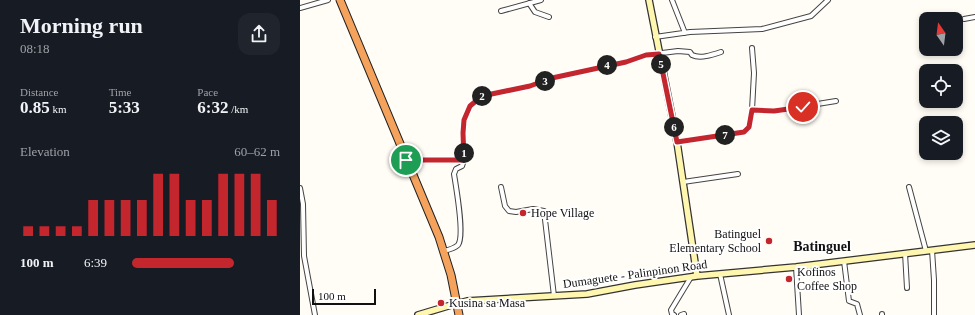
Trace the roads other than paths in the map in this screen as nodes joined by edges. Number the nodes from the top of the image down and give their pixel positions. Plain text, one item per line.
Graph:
1 (328, 0) edge
2 (340, 0) edge
3 (538, 0) edge
4 (649, 0) edge
5 (672, 0) edge
6 (828, 0) edge
7 (529, 3) junction
8 (300, 8) edge
9 (501, 11) dead end
10 (975, 16) edge
11 (548, 17) dead end
12 (964, 19) dead end
13 (685, 33) junction
14 (655, 37) junction
15 (752, 48) dead end
16 (721, 52) dead end
17 (659, 54) junction
18 (836, 101) dead end
19 (752, 110) junction
20 (677, 142) junction
21 (406, 160) junction
22 (464, 160) junction
23 (738, 174) dead end
24 (683, 182) junction
25 (501, 187) dead end
26 (909, 187) dead end
27 (300, 188) edge
28 (975, 245) edge
29 (444, 251) junction
30 (929, 251) junction
31 (905, 253) junction
32 (844, 261) junction
33 (796, 267) junction
34 (720, 274) junction
35 (694, 276) junction
36 (907, 288) dead end
37 (554, 296) junction
38 (457, 303) junction
39 (315, 315) edge
40 (418, 315) edge
41 (459, 315) edge
42 (674, 315) edge
43 (729, 315) edge
44 (799, 315) edge
45 (860, 315) edge
46 (934, 315) edge

1 - 8 street
2 - 21 highway
3 - 7 street
4 - 14 main road
5 - 13 street
6 - 13 street
7 - 9 street
7 - 11 street
10 - 12 street
13 - 14 street
14 - 17 main road
15 - 19 street
16 - 17 street
17 - 20 main road
17 - 22 street
18 - 19 street
19 - 20 street
20 - 24 main road
21 - 22 street
21 - 29 highway
22 - 29 street
23 - 24 street
24 - 35 main road
25 - 37 street
26 - 30 street
27 - 39 street
28 - 30 main road, Dumaguete - Palinpinon Road
29 - 38 highway
30 - 31 main road, Dumaguete - Palinpinon Road
30 - 46 street
31 - 32 main road, Dumaguete - Palinpinon Road
31 - 36 street
32 - 33 main road, Dumaguete - Palinpinon Road
32 - 45 street
33 - 34 main road, Dumaguete - Palinpinon Road
33 - 44 street
34 - 35 main road, Dumaguete - Palinpinon Road
34 - 43 street
35 - 37 main road, Dumaguete - Palinpinon Road
35 - 42 street
37 - 38 main road, Dumaguete - Palinpinon Road
38 - 40 main road, Dumaguete - Palinpinon Road
38 - 41 highway

